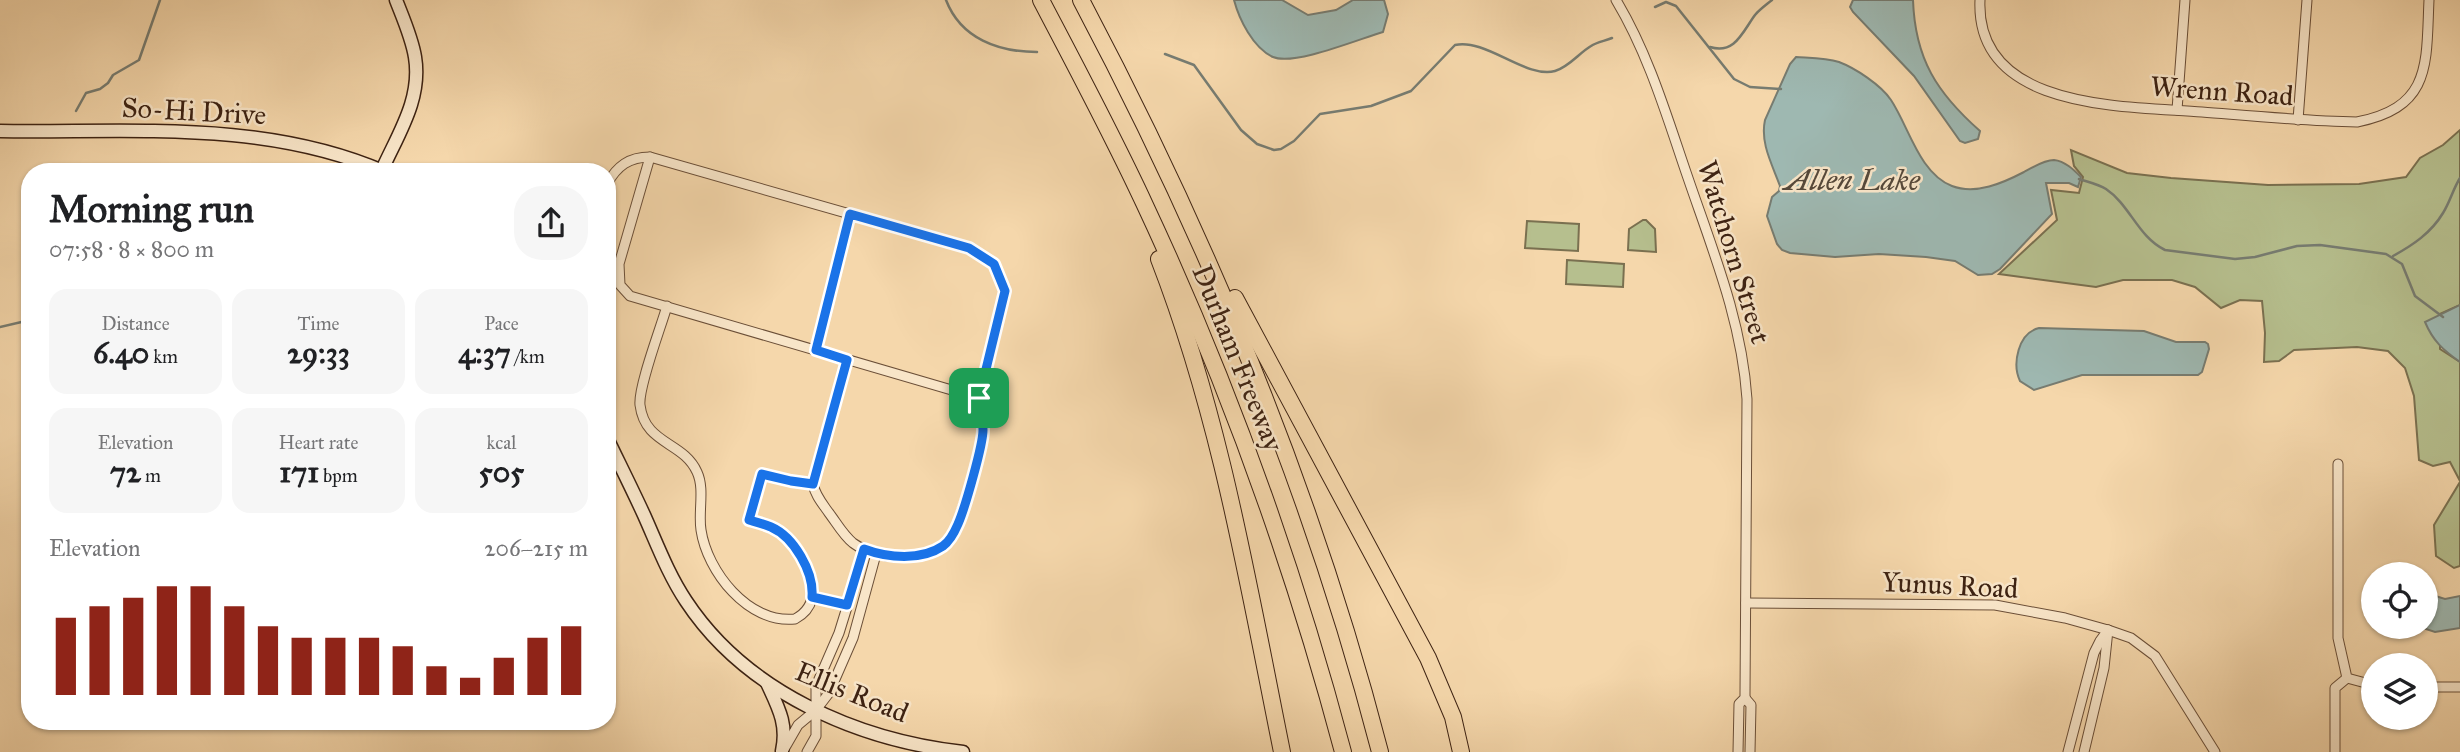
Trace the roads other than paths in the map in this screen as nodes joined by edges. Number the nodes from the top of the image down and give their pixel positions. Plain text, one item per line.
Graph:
1 (396, 0) edge
2 (1041, 0) edge
3 (1081, 0) edge
4 (1616, 0) edge
5 (1980, 0) edge
6 (2185, 0) edge
7 (2307, 0) edge
8 (2429, 0) edge
9 (1099, 110) junction
10 (2177, 110) junction
11 (2298, 120) junction
12 (0, 131) edge
13 (650, 157) junction
14 (360, 163) edge
15 (387, 163) edge
16 (616, 168) edge
17 (1176, 188) junction
18 (850, 214) junction
19 (667, 306) junction
20 (816, 350) junction
21 (847, 360) junction
22 (979, 398) junction
23 (616, 457) edge
24 (2338, 464) dead end
25 (813, 484) junction
26 (864, 549) junction
27 (876, 554) junction
28 (812, 597) junction
29 (1746, 603) junction
30 (847, 605) junction
31 (2108, 631) junction
32 (2347, 678) junction
33 (767, 682) junction
34 (2361, 682) edge
35 (2438, 687) edge
36 (2460, 687) edge
37 (1745, 698) junction
38 (816, 710) junction
39 (782, 752) edge
40 (807, 752) edge
41 (963, 752) edge
42 (1282, 752) edge
43 (1343, 752) edge
44 (1380, 752) edge
45 (1461, 752) edge
46 (1738, 752) edge
47 (1750, 752) edge
48 (2067, 752) edge
49 (2084, 752) edge
50 (2215, 752) edge
51 (2335, 752) edge

1 - 15 main road
2 - 9 highway, Durham Freeway
3 - 17 highway, Durham Freeway
4 - 29 street, Watchorn Street
5 - 10 street, Wrenn Road
6 - 10 street
7 - 11 street
8 - 11 street, Wrenn Road
9 - 42 highway
9 - 43 highway, Durham Freeway
10 - 11 street, Wrenn Road
12 - 14 main road, So-Hi Drive
13 - 16 street
13 - 18 street
13 - 19 street
17 - 44 highway, Durham Freeway
17 - 45 highway
18 - 20 street
18 - 22 street
19 - 20 street
19 - 28 street
20 - 21 street
21 - 22 street
21 - 25 street
22 - 27 street
23 - 33 main road, Ellis Road
24 - 32 street
25 - 26 street
25 - 28 street
26 - 27 street
26 - 30 street
27 - 38 street
28 - 30 street
29 - 31 street, Yunus Road
29 - 37 street, Watchorn Street
30 - 38 street
31 - 48 street
31 - 49 street
31 - 50 street, Yunus Road
32 - 34 street
32 - 51 street
33 - 38 main road, Ellis Road
33 - 39 main road
35 - 36 street
37 - 46 street, Watchorn Street
37 - 47 street, Watchorn Street
38 - 39 street
38 - 40 street
38 - 41 main road, Ellis Road

